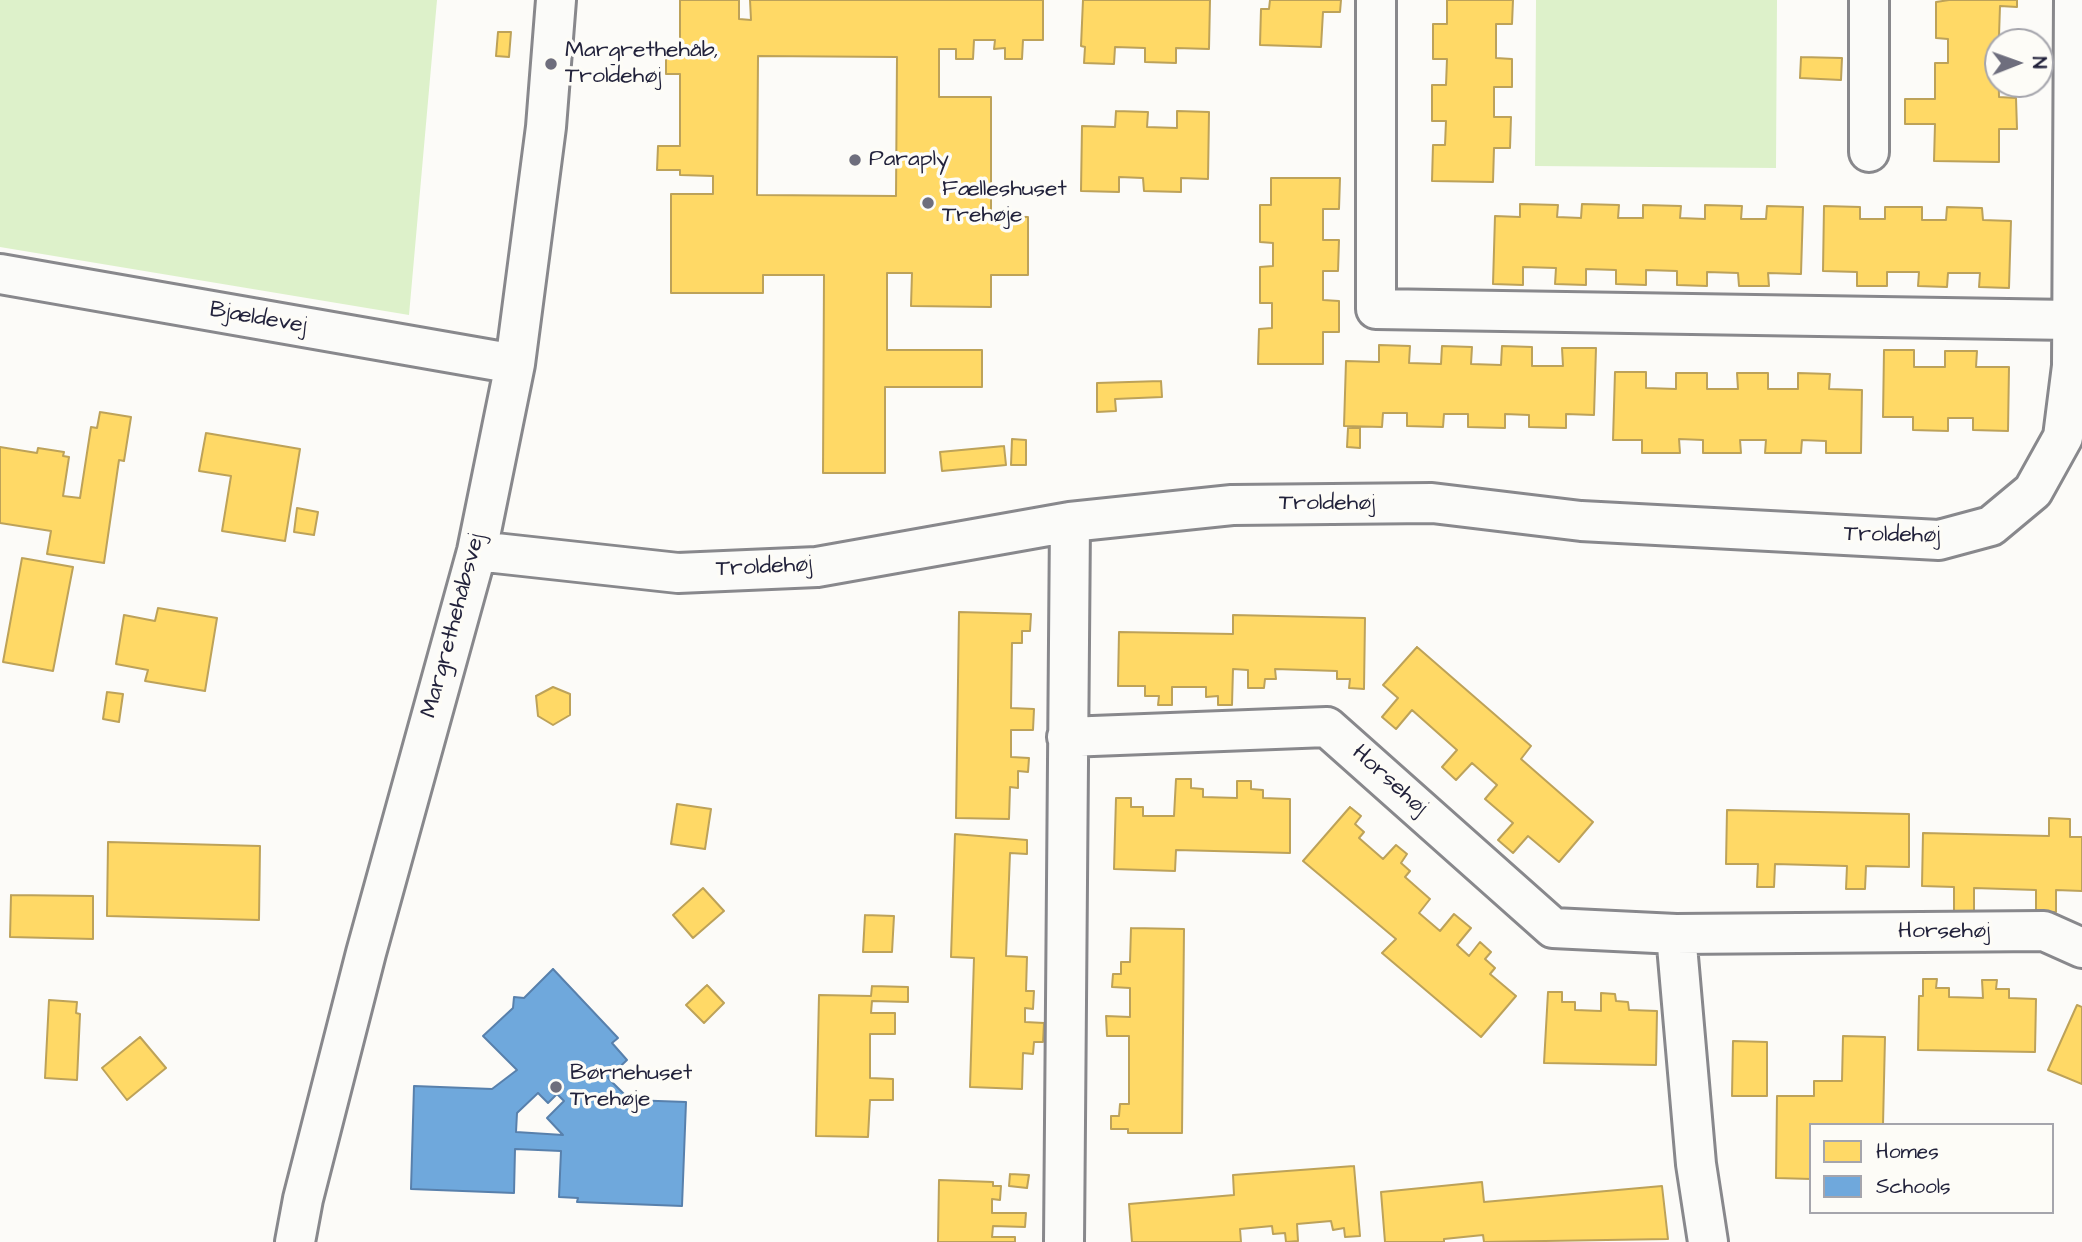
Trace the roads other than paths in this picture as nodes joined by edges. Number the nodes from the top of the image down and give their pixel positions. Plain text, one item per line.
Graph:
1 (556, 0) edge
2 (1376, 0) edge
3 (1869, 0) edge
4 (2074, 0) edge
5 (1869, 152) dead end
6 (0, 274) edge
7 (2071, 320) junction
8 (515, 364) junction
9 (2077, 366) edge
10 (1070, 522) junction
11 (477, 551) junction
12 (1067, 737) junction
13 (1676, 934) junction
14 (2082, 948) edge
15 (295, 1242) edge
16 (1064, 1242) edge
17 (1708, 1242) edge

1 - 8 street, Margrethehåbsvej
2 - 7 street
3 - 5 street
4 - 7 street, Troldehøj
6 - 8 street, Bjældevej
7 - 9 street, Troldehøj
8 - 11 street, Margrethehåbsvej
9 - 10 street, Troldehøj
10 - 11 street, Troldehøj
10 - 12 street
11 - 15 street, Margrethehåbsvej
12 - 13 street, Horsehøj
12 - 16 street
13 - 14 street, Horsehøj
13 - 17 street

